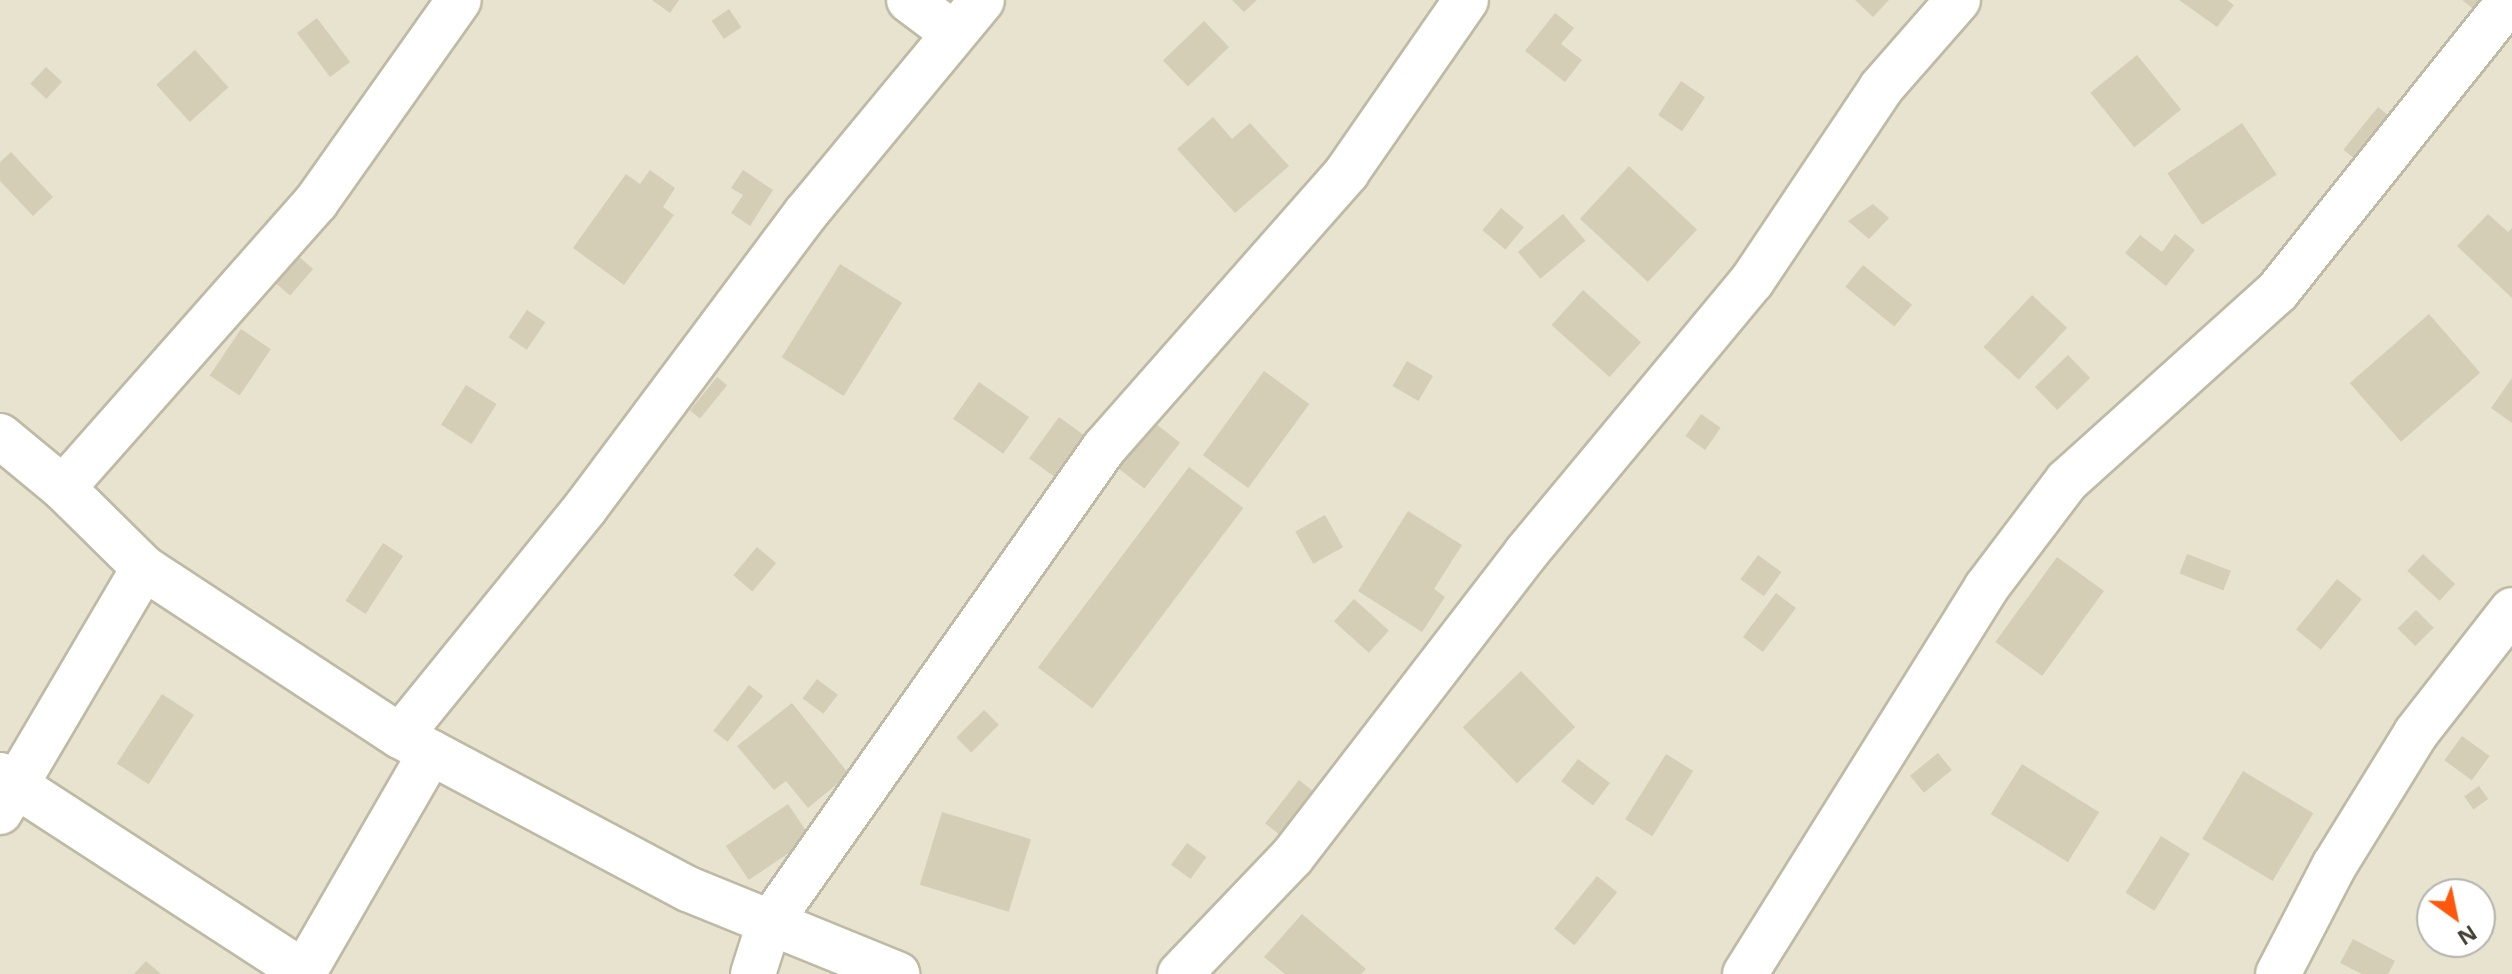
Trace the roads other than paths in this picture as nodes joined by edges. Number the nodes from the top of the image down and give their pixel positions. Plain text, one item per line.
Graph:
1 (459, 0) edge
2 (909, 0) edge
3 (982, 0) edge
4 (1466, 0) edge
5 (1958, 0) edge
6 (2510, 0) edge
7 (953, 33) junction
8 (0, 436) edge
9 (63, 488) junction
10 (144, 568) junction
11 (2512, 610) edge
12 (415, 744) junction
13 (5, 790) edge
14 (769, 924) junction
15 (304, 974) edge
16 (753, 974) edge
17 (897, 974) edge
18 (1180, 974) edge
19 (1745, 974) edge
20 (2278, 974) edge

1 - 9 street
2 - 7 street
3 - 7 street
4 - 14 street
5 - 18 street
6 - 19 street
7 - 12 street
8 - 9 street
9 - 10 street
10 - 12 street
10 - 13 street
11 - 20 street
12 - 14 street
12 - 15 street
13 - 15 street
14 - 16 street
14 - 17 street

